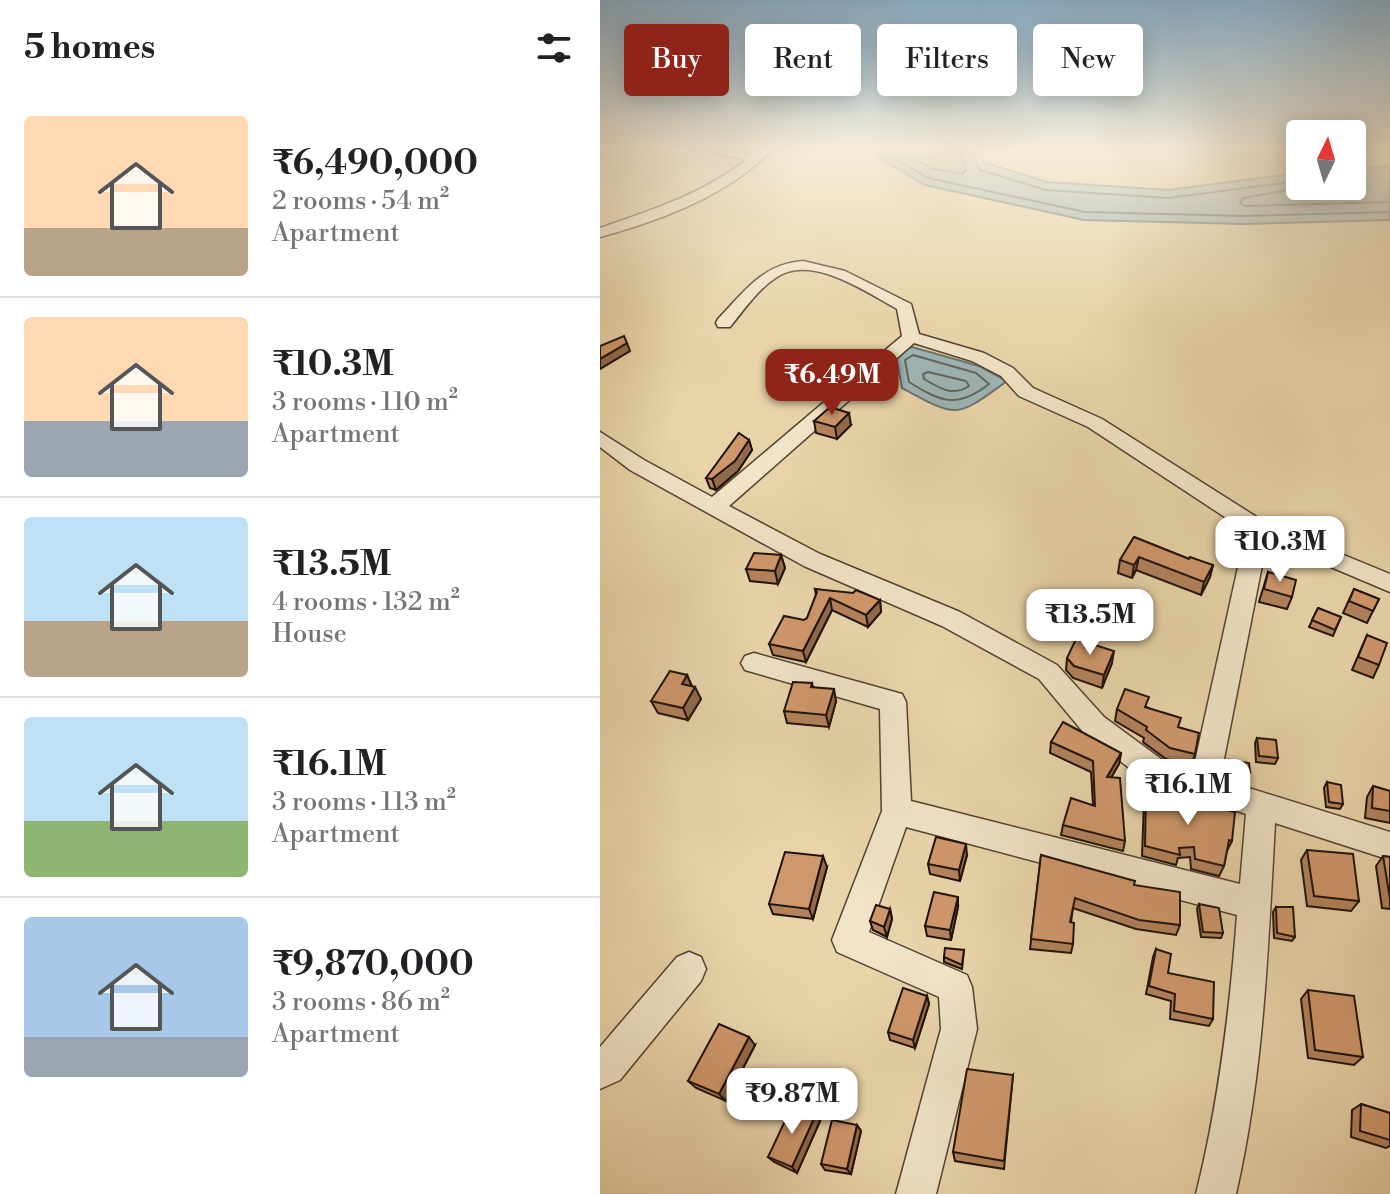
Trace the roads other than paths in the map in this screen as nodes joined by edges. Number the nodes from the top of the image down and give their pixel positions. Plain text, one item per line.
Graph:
1 (679, 205) edge
2 (600, 233) edge
3 (724, 323) dead end
4 (911, 337) junction
5 (600, 438) edge
6 (714, 507) junction
7 (1258, 528) junction
8 (1390, 583) edge
9 (754, 663) dead end
10 (1204, 787) junction
11 (1261, 805) junction
12 (897, 811) junction
13 (1390, 846) edge
14 (1253, 903) junction
15 (689, 969) dead end
16 (600, 1071) edge
17 (916, 1194) edge
18 (1216, 1194) edge

1 - 2 street
3 - 4 street
4 - 6 street
4 - 7 street
5 - 6 street
6 - 10 street
7 - 8 street
7 - 10 street
9 - 12 street
10 - 11 street
11 - 13 street
11 - 14 street
12 - 14 street
12 - 17 street
14 - 18 street
15 - 16 street

